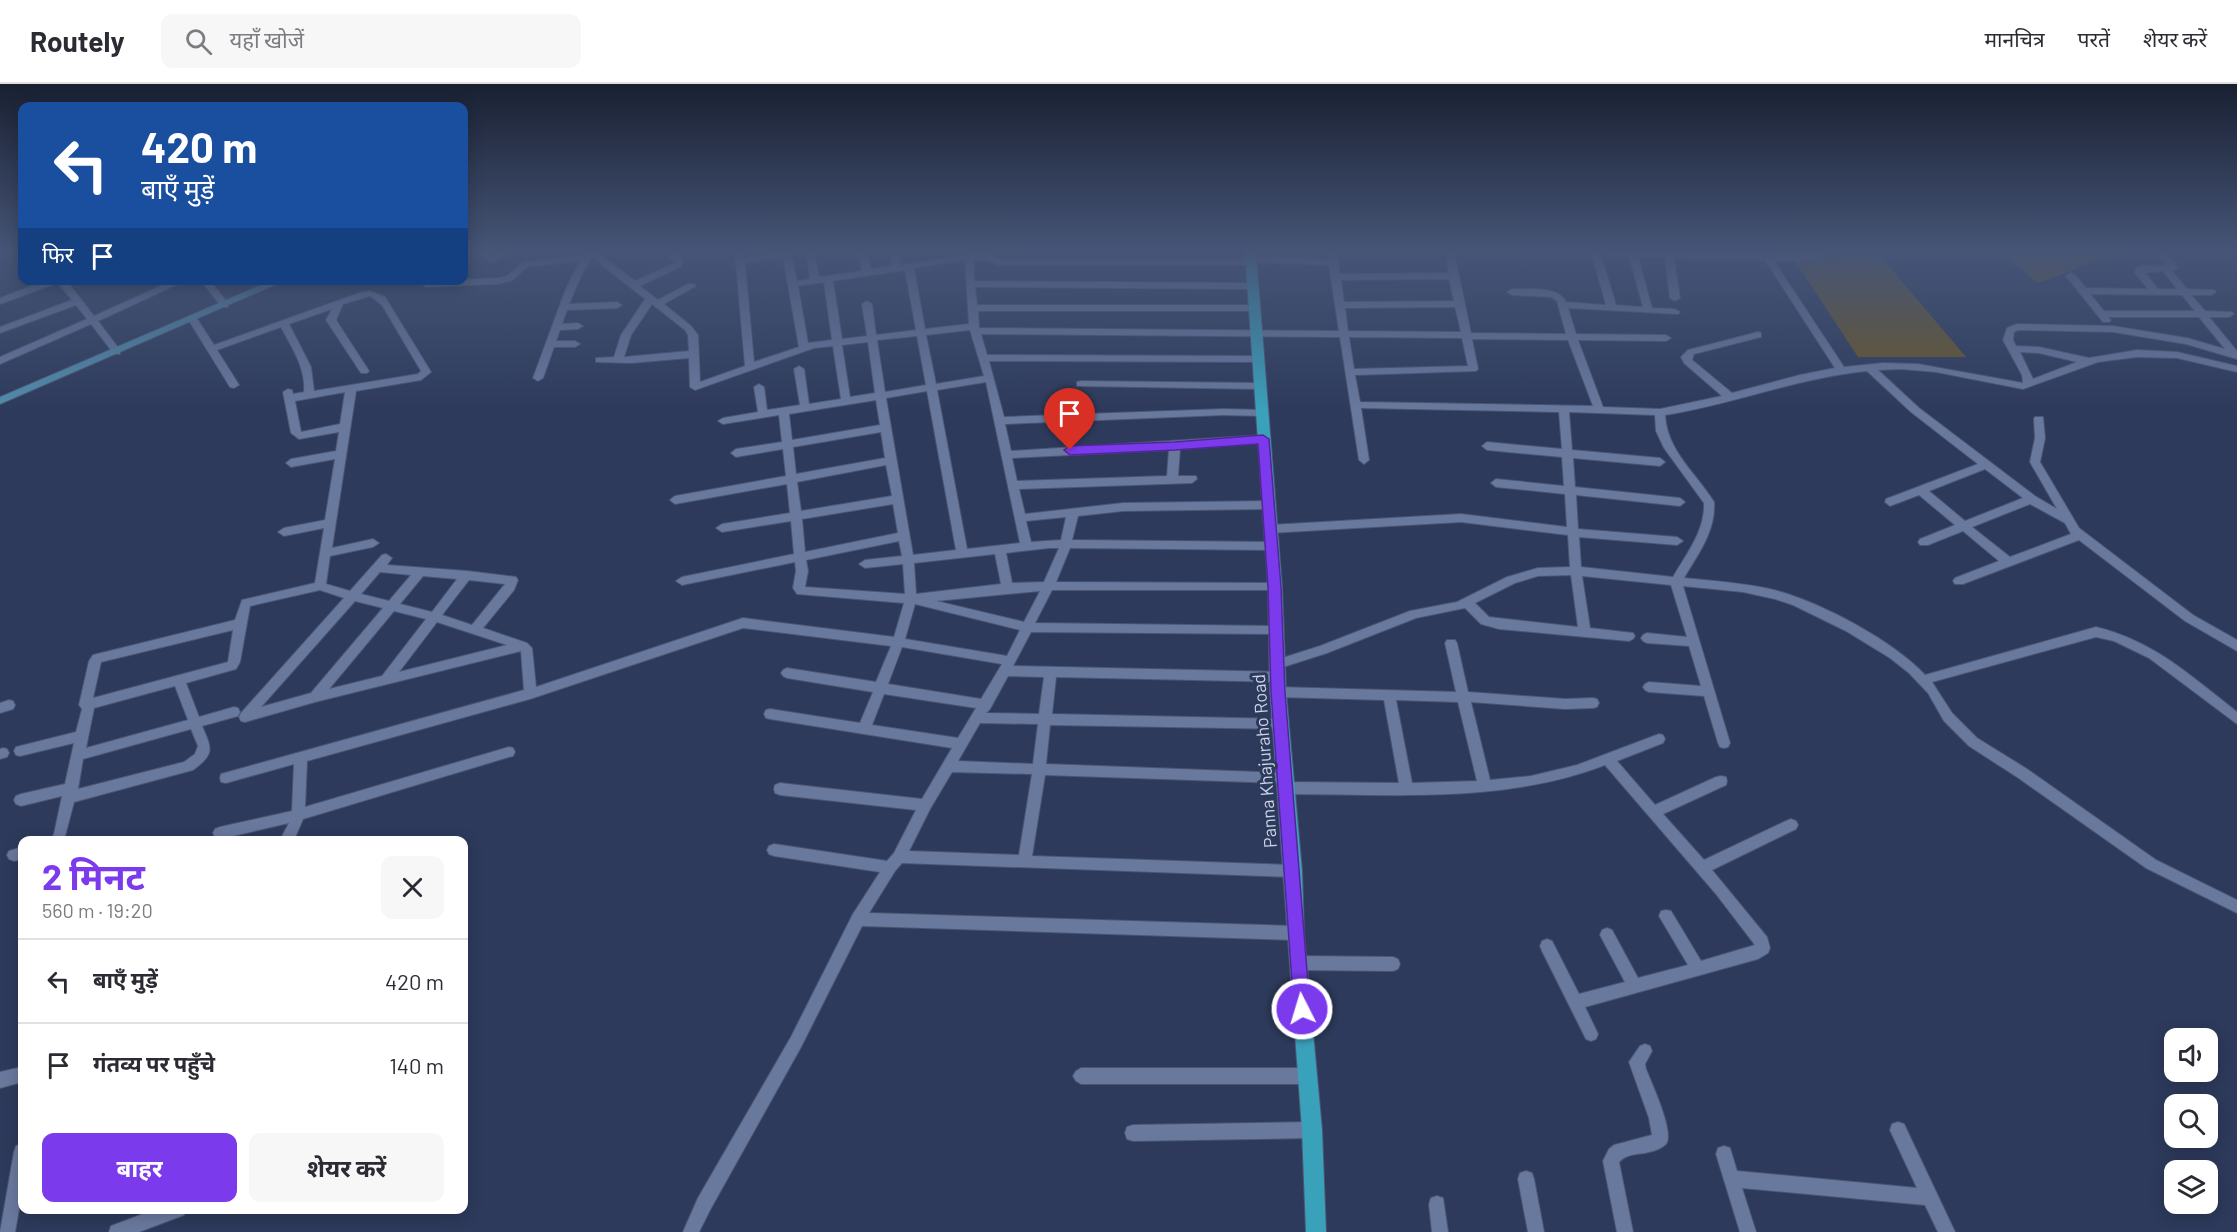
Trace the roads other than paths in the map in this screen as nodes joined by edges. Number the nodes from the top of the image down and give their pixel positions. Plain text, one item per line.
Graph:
1 (1341, 305) edge
2 (1562, 305) edge
3 (66, 306) edge
4 (79, 306) edge
5 (127, 306) edge
6 (224, 306) edge
7 (332, 306) edge
8 (338, 306) edge
9 (385, 306) edge
10 (590, 306) edge
11 (649, 306) edge
12 (658, 306) edge
13 (744, 306) edge
14 (797, 306) edge
15 (832, 306) edge
16 (867, 306) edge
17 (916, 306) edge
18 (1459, 306) edge
19 (1572, 306) edge
20 (1647, 306) edge
21 (1798, 306) edge
22 (2094, 306) edge
23 (2197, 306) edge
24 (565, 307) joint
25 (973, 308) joint
26 (1255, 308) joint
27 (1612, 308) joint
28 (1648, 310) junction
29 (1675, 312) dead end
30 (2101, 314) junction
31 (2229, 314) dead end
32 (2205, 315) junction
33 (193, 319) junction
34 (91, 322) junction
35 (283, 323) junction
36 (578, 326) dead end
37 (558, 327) junction
38 (975, 328) junction
39 (2113, 328) junction
40 (0, 330) edge
41 (921, 332) junction
42 (1256, 332) junction
43 (1344, 334) junction
44 (1758, 335) dead end
45 (1468, 336) junction
46 (1572, 337) junction
47 (873, 338) junction
48 (1666, 338) dead end
49 (2187, 341) junction
50 (2232, 341) edge
51 (838, 342) junction
52 (552, 344) junction
53 (574, 344) dead end
54 (804, 348) junction
55 (2012, 348) junction
56 (212, 349) junction
57 (117, 352) junction
58 (694, 354) junction
59 (2162, 354) junction
60 (2237, 356) edge
61 (984, 358) junction
62 (1257, 359) junction
63 (599, 360) dead end
64 (618, 360) junction
65 (0, 361) edge
66 (2089, 362) junction
67 (750, 368) junction
68 (1870, 368) junction
69 (799, 369) dead end
70 (2237, 369) edge
71 (364, 371) dead end
72 (1842, 371) junction
73 (1350, 372) junction
74 (538, 378) dead end
75 (990, 378) junction
76 (1081, 384) dead end
77 (2029, 384) junction
78 (234, 385) dead end
79 (1260, 386) junction
80 (759, 387) dead end
81 (932, 387) junction
82 (351, 388) junction
83 (881, 394) junction
84 (309, 395) junction
85 (1731, 398) junction
86 (0, 401) edge
87 (846, 401) junction
88 (1357, 405) junction
89 (805, 408) junction
90 (1599, 409) junction
91 (1564, 410) junction
92 (784, 412) junction
93 (1660, 412) junction
94 (1262, 413) junction
95 (763, 415) junction
96 (2039, 419) dead end
97 (723, 421) dead end
98 (999, 421) junction
99 (345, 427) junction
100 (885, 428) junction
101 (1263, 439) junction
102 (788, 444) junction
103 (1175, 446) junction
104 (1487, 446) dead end
105 (736, 453) dead end
106 (340, 454) junction
107 (1005, 455) junction
108 (1566, 455) junction
109 (1364, 460) dead end
110 (891, 461) junction
111 (1660, 462) dead end
112 (291, 463) dead end
113 (1986, 465) junction
114 (792, 478) junction
115 (1192, 479) dead end
116 (1172, 480) junction
117 (1496, 483) dead end
118 (1013, 485) junction
119 (1569, 490) junction
120 (1920, 490) junction
121 (897, 499) junction
122 (675, 500) dead end
123 (2031, 500) junction
124 (1680, 502) dead end
125 (1890, 502) dead end
126 (1268, 505) junction
127 (1075, 512) junction
128 (794, 516) junction
129 (1020, 518) junction
130 (2066, 520) junction
131 (330, 523) junction
132 (1964, 527) junction
133 (722, 528) dead end
134 (1270, 529) junction
135 (284, 532) dead end
136 (1572, 532) junction
137 (2080, 536) junction
138 (904, 537) junction
139 (1677, 541) dead end
140 (1924, 542) dead end
141 (373, 543) dead end
142 (1066, 544) junction
143 (1026, 546) junction
144 (1271, 546) junction
145 (1000, 548) junction
146 (962, 552) junction
147 (325, 553) junction
148 (800, 557) junction
149 (386, 558) dead end
150 (908, 559) junction
151 (2008, 562) junction
152 (865, 564) dead end
153 (377, 568) junction
154 (421, 571) junction
155 (1576, 571) junction
156 (467, 575) junction
157 (682, 581) dead end
158 (1676, 581) junction
159 (1959, 581) dead end
160 (320, 586) junction
161 (1048, 586) junction
162 (1275, 587) junction
163 (1008, 588) junction
164 (352, 596) junction
165 (911, 599) junction
166 (1467, 603) junction
167 (391, 605) junction
168 (434, 617) junction
169 (242, 623) junction
170 (1028, 627) junction
171 (475, 630) junction
172 (1276, 631) junction
173 (1586, 632) junction
174 (1629, 636) dead end
175 (1647, 638) dead end
176 (898, 642) junction
177 (1694, 642) junction
178 (1452, 643) dead end
179 (524, 646) junction
180 (2237, 646) edge
181 (1007, 666) junction
182 (787, 673) dead end
183 (1050, 674) junction
184 (1278, 678) junction
185 (386, 679) junction
186 (1923, 680) junction
187 (179, 681) junction
188 (881, 687) junction
189 (1648, 687) dead end
190 (1708, 691) junction
191 (530, 694) junction
192 (1389, 694) junction
193 (1463, 696) junction
194 (315, 697) junction
195 (1593, 703) dead end
196 (89, 704) junction
197 (986, 705) junction
198 (234, 712) dead end
199 (770, 714) dead end
200 (978, 718) junction
201 (2237, 719) edge
202 (1045, 720) junction
203 (195, 723) junction
204 (1281, 724) junction
205 (865, 727) junction
206 (82, 736) junction
207 (1659, 740) dead end
208 (1724, 743) dead end
209 (962, 744) junction
210 (20, 751) dead end
211 (509, 752) dead end
212 (78, 754) junction
213 (301, 757) junction
214 (1608, 760) junction
215 (948, 766) junction
216 (1039, 770) junction
217 (226, 778) dead end
218 (1720, 782) dead end
219 (1286, 783) junction
220 (1485, 786) junction
221 (780, 789) dead end
222 (1407, 789) junction
223 (71, 792) junction
224 (21, 800) dead end
225 (925, 805) junction
226 (1653, 812) junction
227 (298, 815) junction
228 (1791, 825) dead end
229 (219, 833) dead end
230 (59, 836) edge
231 (290, 836) edge
232 (774, 850) dead end
233 (1025, 860) junction
234 (895, 862) junction
235 (1702, 868) junction
236 (1293, 871) junction
237 (2237, 907) edge
238 (1666, 916) dead end
239 (858, 919) junction
240 (1295, 933) junction
241 (1607, 935) dead end
242 (1547, 946) dead end
243 (1298, 963) junction
244 (1393, 964) dead end
245 (1697, 967) junction
246 (1634, 985) junction
247 (1576, 1002) junction
248 (1591, 1034) dead end
249 (1645, 1051) dead end
250 (18, 1076) edge
251 (1081, 1076) dead end
252 (1307, 1076) junction
253 (0, 1080) edge
254 (1312, 1130) junction
255 (1898, 1130) dead end
256 (1133, 1133) dead end
257 (1724, 1154) dead end
258 (1527, 1179) dead end
259 (1732, 1179) junction
260 (1930, 1197) junction
261 (18, 1203) edge
262 (1437, 1204) dead end
263 (165, 1214) edge
264 (7, 1232) edge
265 (117, 1232) edge
266 (691, 1232) edge
267 (1316, 1232) edge
268 (1440, 1232) edge
269 (1536, 1232) edge
270 (1625, 1232) edge
271 (1749, 1232) edge
272 (1947, 1232) edge

1 - 43 street
2 - 46 street
3 - 40 street
4 - 34 street
5 - 34 street
6 - 33 main road
7 - 35 street
8 - 71 street
9 - 82 street
10 - 24 street
11 - 64 street
12 - 58 street
13 - 67 street
14 - 54 street
15 - 51 street
16 - 47 street
17 - 41 street
18 - 45 street
19 - 27 street
20 - 28 street
21 - 72 street
22 - 30 street
23 - 32 street
24 - 37 street
25 - 26 street
25 - 38 street
26 - 42 main road, Panna Khajuraho Road
27 - 28 street
28 - 29 street
30 - 32 street
30 - 39 street
31 - 32 street
32 - 50 street
33 - 56 street
33 - 57 main road
34 - 57 street
34 - 65 street
35 - 56 street
35 - 84 street
36 - 37 street
37 - 52 street
38 - 41 street
38 - 42 street
38 - 61 street
39 - 49 street
39 - 55 street
41 - 47 street
41 - 81 street
42 - 43 street
42 - 62 main road, Panna Khajuraho Road
43 - 45 street
43 - 73 street
44 - 85 street
45 - 46 street
45 - 73 street
46 - 48 street
46 - 90 street
47 - 51 street
47 - 83 street
49 - 59 street
49 - 60 street
50 - 60 street
51 - 54 street
51 - 87 street
52 - 53 street
52 - 74 street
54 - 67 street
55 - 66 street
55 - 77 street
56 - 78 street
57 - 86 main road
58 - 64 street
58 - 67 street
59 - 66 street
59 - 70 street
61 - 62 street
61 - 75 street
62 - 79 main road, Panna Khajuraho Road
63 - 64 street
66 - 77 street
68 - 72 street
68 - 77 street
68 - 113 street
69 - 89 street
72 - 85 street
73 - 88 street
75 - 81 street
75 - 98 street
76 - 79 street
79 - 94 main road, Panna Khajuraho Road
80 - 95 street
81 - 83 street
81 - 146 street
82 - 84 street
82 - 99 street
83 - 87 street
83 - 100 street
84 - 99 street
85 - 93 street
87 - 89 street
88 - 91 street
88 - 109 street
89 - 92 street
90 - 91 street
90 - 93 street
91 - 108 street
92 - 95 street
92 - 102 street
93 - 158 street
94 - 98 street
94 - 101 main road, Panna Khajuraho Road
95 - 97 street
96 - 130 street
98 - 107 street
99 - 106 street
100 - 102 street
100 - 110 street
101 - 103 street
101 - 126 main road, Panna Khajuraho Road
102 - 105 street
102 - 114 street
103 - 107 street
103 - 116 street
104 - 108 street
106 - 112 street
106 - 131 street
107 - 118 street
108 - 111 street
108 - 119 street
110 - 114 street
110 - 121 street
113 - 120 street
113 - 123 street
114 - 122 street
114 - 128 street
115 - 116 street
116 - 118 street
117 - 119 street
118 - 129 street
119 - 124 street
119 - 136 street
120 - 125 street
120 - 132 street
121 - 128 street
121 - 138 street
123 - 130 street
123 - 132 street
126 - 127 street
126 - 134 main road, Panna Khajuraho Road
127 - 129 street
127 - 142 street
128 - 133 street
128 - 148 street
129 - 143 street
130 - 137 street
131 - 135 street
131 - 147 street
132 - 140 street
132 - 151 street
134 - 136 street
134 - 144 main road, Panna Khajuraho Road
136 - 139 street
136 - 155 street
137 - 151 street
137 - 180 street
138 - 148 street
138 - 150 street
141 - 147 street
142 - 143 street
142 - 144 street
142 - 161 street
143 - 145 street
144 - 162 main road, Panna Khajuraho Road
145 - 146 street
145 - 163 street
146 - 150 street
147 - 160 street
148 - 157 street
148 - 165 street
149 - 153 street
150 - 152 street
150 - 165 street
151 - 159 street
153 - 154 street
153 - 164 street
154 - 156 street
154 - 167 street
155 - 158 street
155 - 166 street
155 - 173 street
156 - 168 street
156 - 171 street
158 - 177 street
158 - 186 street
160 - 164 street
160 - 169 street
161 - 162 street
161 - 163 street
161 - 170 street
162 - 172 main road, Panna Khajuraho Road
163 - 165 street
164 - 167 street
164 - 194 street
165 - 170 street
165 - 176 street
166 - 173 street
166 - 184 street
167 - 168 street
167 - 194 street
168 - 171 street
168 - 185 street
169 - 187 street
169 - 196 street
170 - 172 street
170 - 181 street
171 - 179 street
172 - 184 main road, Panna Khajuraho Road
173 - 174 street
175 - 177 street
176 - 181 street
176 - 188 street
176 - 191 street
177 - 190 street
178 - 193 street
179 - 185 street
179 - 191 street
181 - 183 street
181 - 197 street
182 - 188 street
183 - 184 street
183 - 202 street
184 - 192 street
184 - 204 main road, Panna Khajuraho Road
185 - 194 street
186 - 201 street
186 - 237 street
187 - 196 street
187 - 203 street
188 - 197 street
188 - 205 street
189 - 190 street
190 - 208 street
191 - 213 street
192 - 193 street
192 - 222 street
193 - 195 street
193 - 220 street
196 - 206 street
197 - 200 street
198 - 203 street
199 - 205 street
200 - 202 street
200 - 209 street
202 - 204 street
202 - 216 street
203 - 212 street
203 - 223 street
204 - 219 main road, Panna Khajuraho Road
205 - 209 street
206 - 210 street
206 - 212 street
207 - 214 street
209 - 215 street
211 - 227 street
212 - 223 street
213 - 217 street
213 - 227 street
214 - 220 street
214 - 226 street
215 - 216 street
215 - 225 street
216 - 219 street
216 - 233 street
218 - 226 street
219 - 222 street
219 - 236 main road, Panna Khajuraho Road
220 - 222 street
221 - 225 street
223 - 224 street
223 - 230 street
225 - 234 street
226 - 235 street
227 - 229 street
227 - 231 street
228 - 235 street
232 - 234 street
233 - 234 street
233 - 236 street
234 - 239 street
235 - 245 street
236 - 240 main road, Panna Khajuraho Road
238 - 245 street
239 - 240 street
239 - 266 street
240 - 243 main road, Panna Khajuraho Road
241 - 246 street
242 - 247 street
243 - 244 street
243 - 252 main road, Panna Khajuraho Road
245 - 246 street
246 - 247 street
247 - 248 street
249 - 270 street
250 - 253 street
251 - 252 street
252 - 254 main road, Panna Khajuraho Road
254 - 256 street
254 - 267 main road, Panna Khajuraho Road
255 - 260 street
257 - 259 street
258 - 269 street
259 - 260 street
259 - 271 street
260 - 272 street
261 - 264 street
262 - 268 street
263 - 265 street

